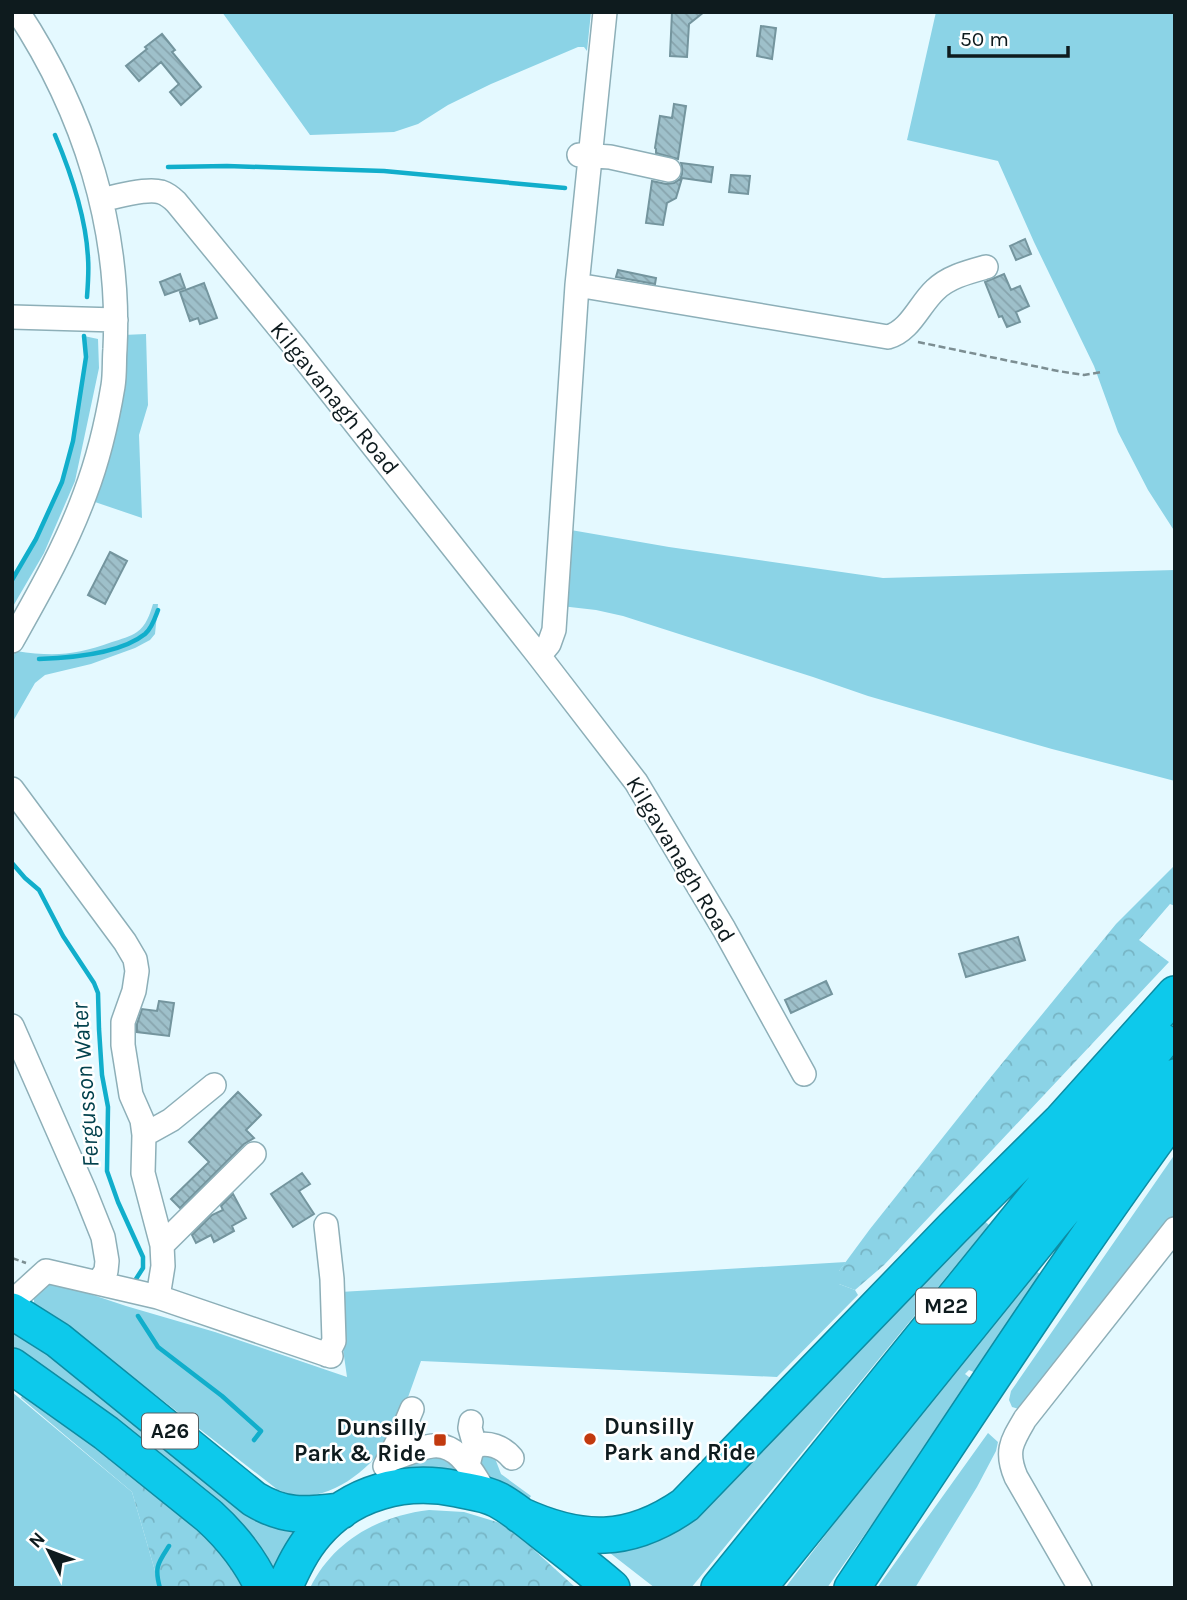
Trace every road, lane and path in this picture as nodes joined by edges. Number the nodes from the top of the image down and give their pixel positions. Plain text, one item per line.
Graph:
1 (18, 12) edge
2 (605, 12) edge
3 (584, 155) junction
4 (669, 170) dead end
5 (102, 200) junction
6 (986, 267) dead end
7 (577, 285) junction
8 (12, 317) edge
9 (116, 320) junction
10 (888, 337) junction
11 (1101, 372) dead end
12 (12, 641) edge
13 (540, 656) junction
14 (12, 789) edge
15 (1175, 994) edge
16 (1175, 1025) edge
17 (12, 1026) edge
18 (804, 1074) dead end
19 (1175, 1077) edge
20 (214, 1085) dead end
21 (1175, 1114) edge
22 (144, 1135) junction
23 (254, 1154) dead end
24 (326, 1225) dead end
25 (1175, 1229) edge
26 (162, 1245) junction
27 (98, 1283) junction
28 (158, 1297) junction
29 (12, 1302) edge
30 (12, 1311) edge
31 (12, 1366) edge
32 (412, 1409) dead end
33 (471, 1422) dead end
34 (471, 1456) junction
35 (512, 1458) dead end
36 (389, 1460) junction
37 (487, 1495) junction
38 (349, 1506) junction
39 (520, 1515) junction
40 (263, 1588) edge
41 (284, 1588) edge
42 (612, 1588) edge
43 (719, 1588) edge
44 (758, 1588) edge
45 (852, 1588) edge
46 (1080, 1588) edge

1 - 5 street
2 - 3 street
3 - 4 street
3 - 7 street
5 - 9 street
5 - 13 street, Kilgavanagh Road
6 - 10 street
7 - 10 street
7 - 13 street
8 - 9 street
9 - 12 street
10 - 11 path
13 - 18 street, Kilgavanagh Road
14 - 22 street
15 - 39 highway
16 - 43 highway, M22
17 - 27 street
19 - 44 highway, M22
20 - 22 street
21 - 45 highway
22 - 26 street
23 - 26 street
24 - 28 street
25 - 46 street
26 - 28 street
27 - 28 street
27 - 29 street
30 - 38 highway, A26
31 - 40 highway, A26
32 - 36 street
33 - 34 street
34 - 35 street
34 - 36 street
34 - 37 street
36 - 38 street
37 - 38 highway, A26
37 - 39 highway, A26
38 - 41 highway, A26
39 - 42 highway, A26

